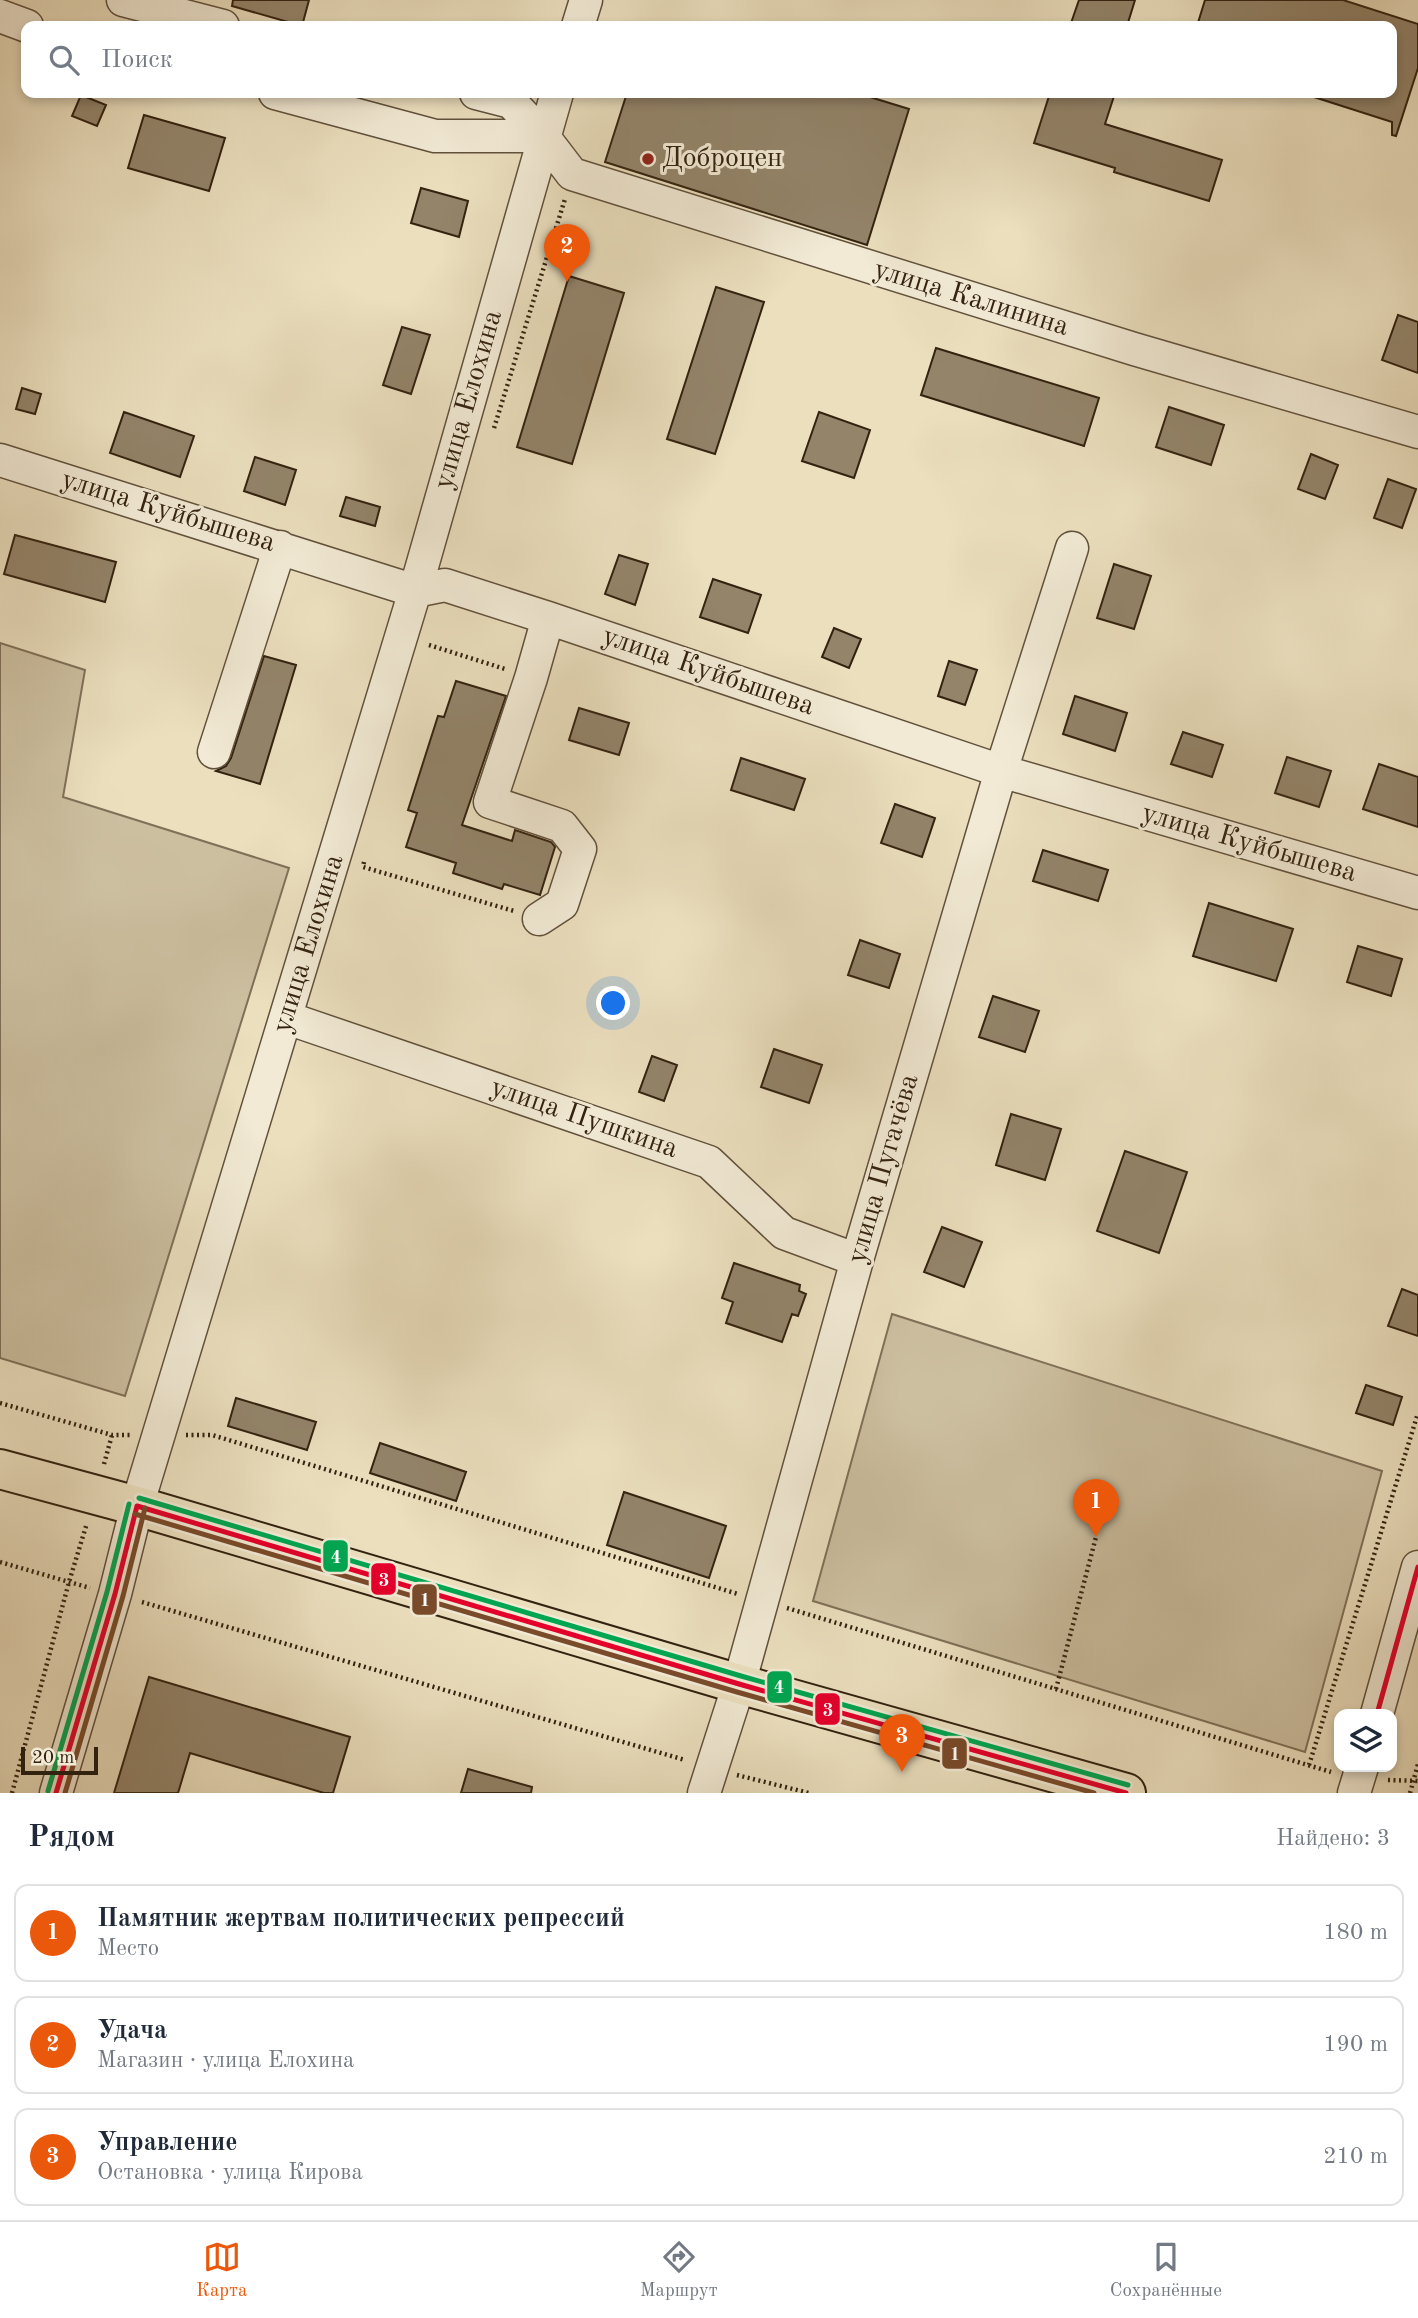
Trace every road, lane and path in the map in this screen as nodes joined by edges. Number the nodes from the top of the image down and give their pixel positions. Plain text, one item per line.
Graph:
1 (123, 0) edge
2 (586, 0) edge
3 (0, 16) edge
4 (204, 21) edge
5 (580, 21) edge
6 (21, 24) edge
7 (294, 98) edge
8 (495, 98) edge
9 (555, 98) edge
10 (544, 136) junction
11 (572, 174) junction
12 (1418, 432) edge
13 (490, 440) dead end
14 (0, 460) edge
15 (280, 547) junction
16 (1072, 548) dead end
17 (415, 591) junction
18 (548, 618) junction
19 (432, 633) dead end
20 (531, 678) junction
21 (214, 752) dead end
22 (1001, 771) junction
23 (367, 854) dead end
24 (1418, 893) edge
25 (539, 919) joint
26 (286, 1018) junction
27 (857, 1260) junction
28 (0, 1404) edge
29 (1418, 1413) edge
30 (112, 1435) junction
31 (159, 1435) junction
32 (0, 1469) edge
33 (95, 1497) junction
34 (137, 1506) junction
35 (1096, 1537) dead end
36 (0, 1562) edge
37 (1418, 1567) edge
38 (69, 1583) junction
39 (115, 1594) junction
40 (762, 1601) junction
41 (739, 1684) junction
42 (1056, 1689) junction
43 (1378, 1709) edge
44 (1418, 1764) edge
45 (1309, 1765) junction
46 (1358, 1780) edge
47 (708, 1781) edge
48 (1416, 1781) edge
49 (12, 1793) edge
50 (57, 1793) edge
51 (809, 1793) edge
52 (1126, 1793) edge
53 (1410, 1793) edge

1 - 4 street
2 - 5 street
3 - 6 street
7 - 10 street
8 - 10 street
9 - 10 street, улица Елохина
10 - 11 street
10 - 17 street, улица Елохина
11 - 12 street, улица Калинина
11 - 13 path
14 - 15 street, улица Куйбышева
15 - 17 street, улица Куйбышева
15 - 21 street
16 - 22 street, улица Пугачёва
17 - 18 street, улица Куйбышева
17 - 26 street, улица Елохина
18 - 20 street
18 - 22 street, улица Куйбышева
19 - 20 path
20 - 25 street
22 - 24 street, улица Куйбышева
22 - 27 street, улица Пугачёва
23 - 25 path
26 - 27 street, улица Пушкина
26 - 31 street, улица Елохина
27 - 40 street, улица Пугачёва
28 - 30 path
29 - 45 path
30 - 31 path
30 - 33 path
31 - 34 street, улица Елохина
31 - 40 path
32 - 33 main road
33 - 34 main road
33 - 38 path
34 - 39 street, улица Елохина
34 - 41 main road
35 - 42 path
36 - 38 path
37 - 43 street
38 - 39 path
38 - 49 path
39 - 47 path
39 - 50 street, улица Елохина
40 - 41 street, улица Пугачёва
40 - 42 path
41 - 47 street, улица Пугачёва
41 - 52 main road
42 - 45 path
44 - 48 path
45 - 46 path
46 - 48 path
47 - 51 path
48 - 53 path

